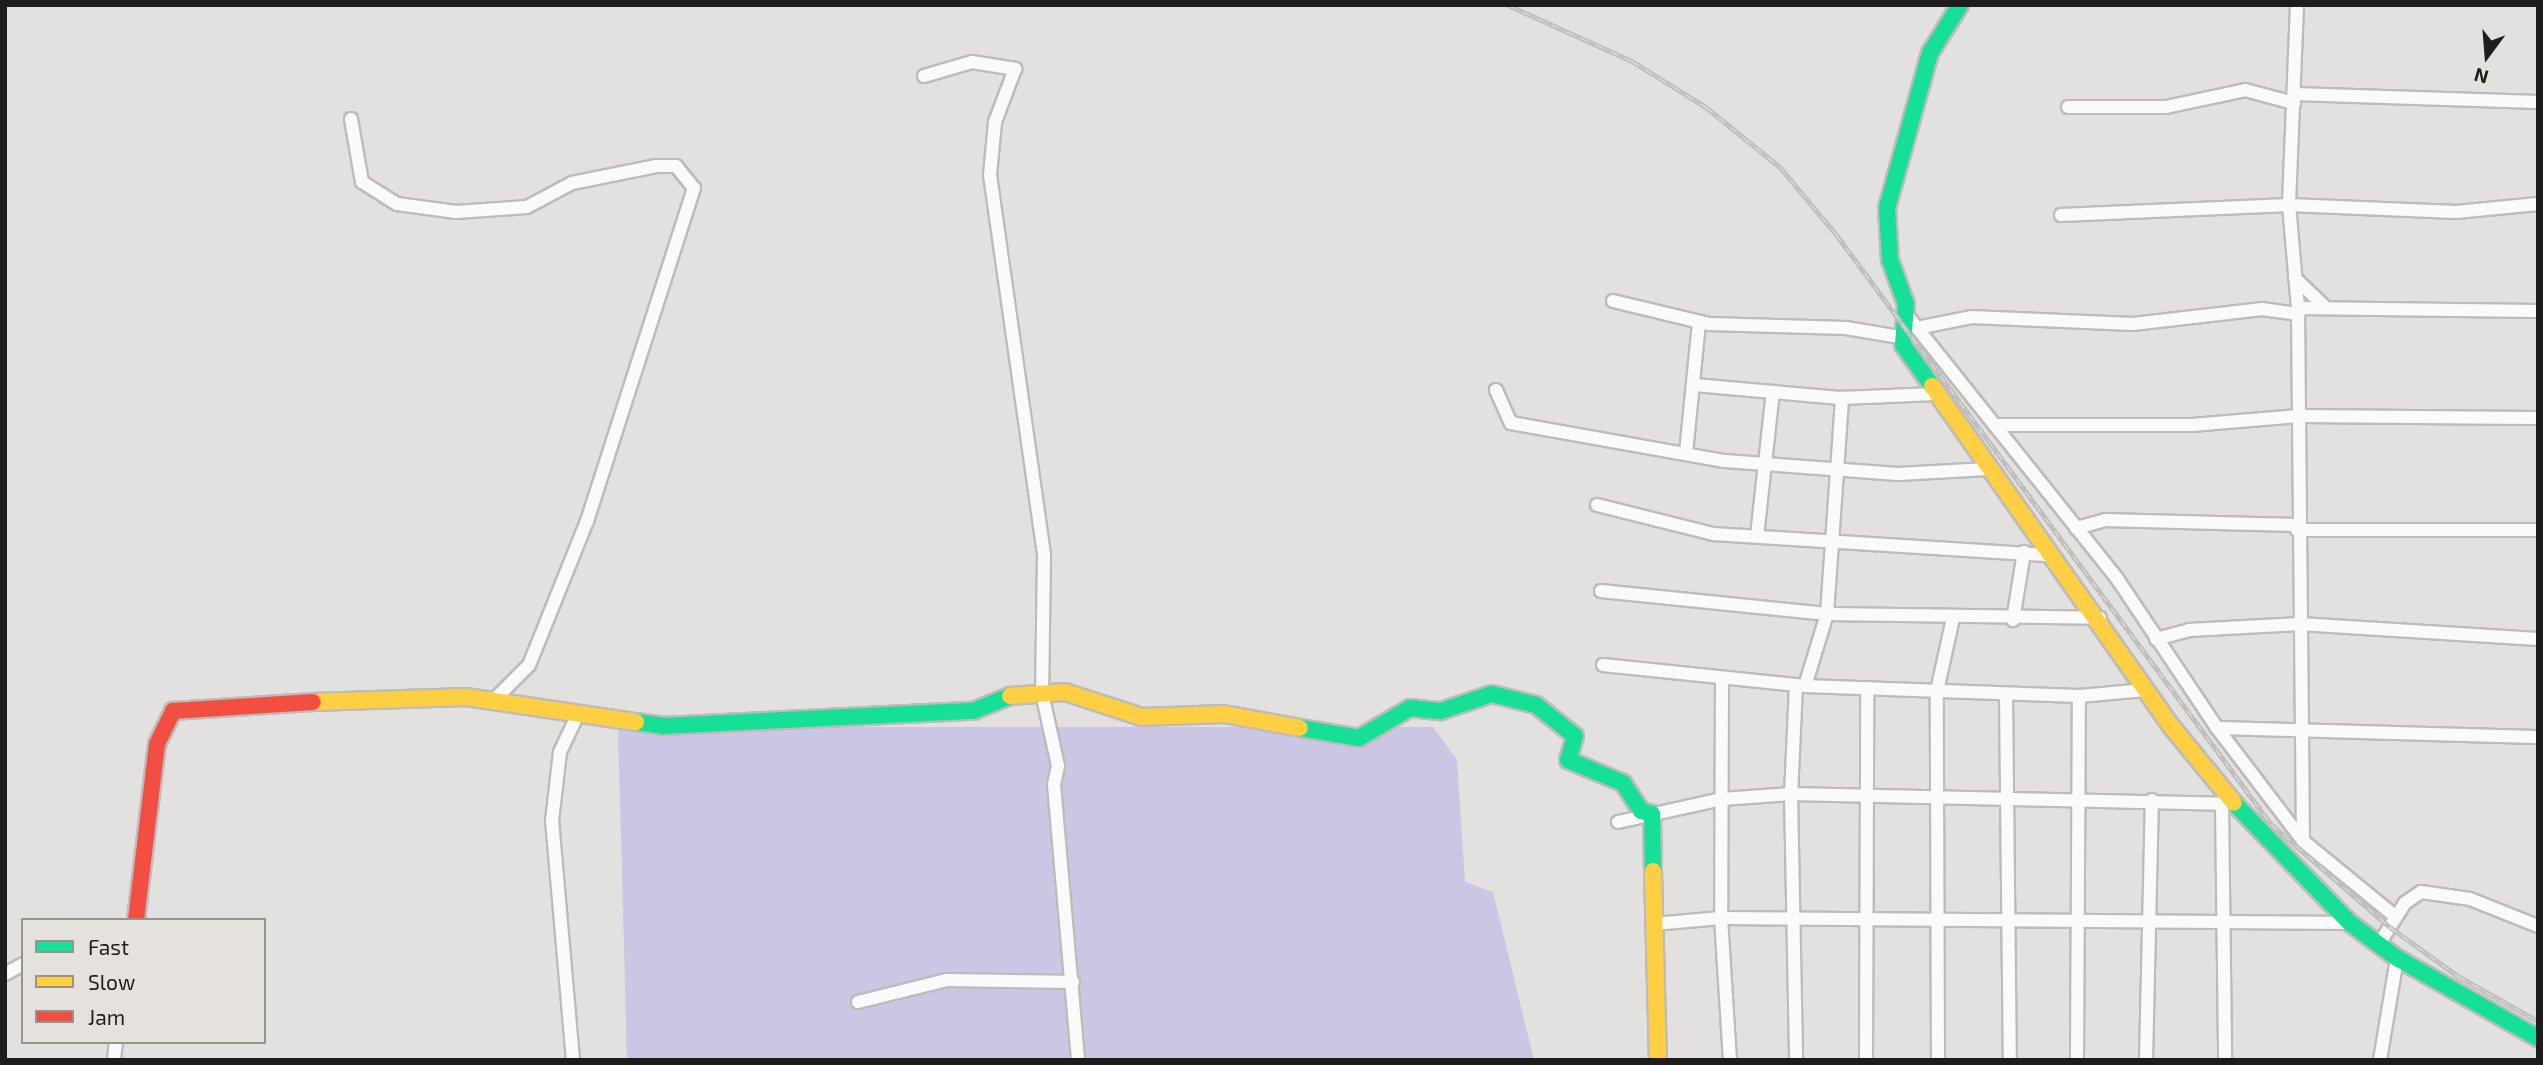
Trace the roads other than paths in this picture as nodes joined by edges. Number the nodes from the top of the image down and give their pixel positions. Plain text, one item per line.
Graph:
1 (1960, 5) edge
2 (2297, 5) edge
3 (924, 76) dead end
4 (2294, 99) junction
5 (2538, 102) edge
6 (2068, 107) dead end
7 (351, 120) dead end
8 (2289, 205) junction
9 (2538, 205) edge
10 (2061, 215) dead end
11 (2295, 278) junction
12 (1613, 301) dead end
13 (2324, 306) junction
14 (2298, 311) junction
15 (2538, 311) edge
16 (1906, 314) junction
17 (1699, 323) junction
18 (1922, 327) junction
19 (1899, 337) junction
20 (1695, 385) junction
21 (1496, 390) dead end
22 (1773, 392) junction
23 (1936, 394) junction
24 (1842, 398) junction
25 (2299, 416) junction
26 (2538, 418) edge
27 (1995, 425) junction
28 (1686, 453) junction
29 (1763, 465) junction
30 (1988, 469) junction
31 (1833, 470) junction
32 (1597, 505) dead end
33 (2076, 528) junction
34 (2297, 528) junction
35 (2538, 530) edge
36 (1757, 536) junction
37 (1828, 540) junction
38 (2024, 552) junction
39 (2049, 555) junction
40 (1601, 591) dead end
41 (1827, 614) junction
42 (1953, 618) junction
43 (2100, 618) junction
44 (2013, 620) junction
45 (2300, 624) junction
46 (2157, 639) junction
47 (2538, 639) edge
48 (1602, 664) dead end
49 (1722, 679) junction
50 (1800, 685) junction
51 (1867, 688) junction
52 (2146, 690) junction
53 (1937, 691) junction
54 (1042, 693) junction
55 (2006, 694) junction
56 (2079, 696) junction
57 (495, 699) junction
58 (579, 712) junction
59 (2217, 728) junction
60 (2301, 730) junction
61 (2538, 737) edge
62 (1868, 793) junction
63 (1791, 794) junction
64 (1938, 794) junction
65 (2010, 795) junction
66 (2079, 798) junction
67 (1722, 799) junction
68 (2152, 800) junction
69 (2228, 804) junction
70 (1652, 814) junction
71 (1618, 822) dead end
72 (2303, 841) junction
73 (2396, 917) junction
74 (136, 918) edge
75 (1721, 918) junction
76 (1868, 918) junction
77 (1793, 919) junction
78 (1939, 919) junction
79 (2012, 919) junction
80 (2079, 921) junction
81 (2147, 922) junction
82 (2223, 923) junction
83 (2350, 923) junction
84 (1654, 924) junction
85 (2538, 926) edge
86 (2379, 944) junction
87 (2397, 957) junction
88 (21, 965) edge
89 (5, 974) edge
90 (1073, 982) junction
91 (858, 1002) dead end
92 (2538, 1038) edge
93 (573, 1060) edge
94 (1078, 1060) edge
95 (1658, 1060) edge
96 (1730, 1060) edge
97 (1796, 1060) edge
98 (1866, 1060) edge
99 (1938, 1060) edge
100 (2010, 1060) edge
101 (2077, 1060) edge
102 (2146, 1060) edge
103 (2225, 1060) edge
104 (2380, 1060) edge

1 - 16 street
2 - 4 street
3 - 54 street
4 - 5 street
4 - 6 street
4 - 8 street
7 - 57 street
8 - 9 street
8 - 10 street
8 - 11 street
11 - 13 street
11 - 14 street
12 - 17 street
13 - 14 street
13 - 15 street
14 - 18 street
14 - 25 street
16 - 18 street
16 - 19 street
17 - 19 street
17 - 20 street
18 - 27 street
19 - 23 street
20 - 22 street
20 - 28 street
21 - 28 street
22 - 24 street
22 - 29 street
23 - 24 street
23 - 30 street
24 - 31 street
25 - 26 street
25 - 27 street
25 - 34 street
27 - 33 street
28 - 29 street
29 - 31 street
29 - 36 street
30 - 31 street
30 - 39 street
31 - 37 street
32 - 36 street
33 - 34 street
33 - 46 street
34 - 35 street
34 - 45 street
36 - 37 street
37 - 38 street
37 - 41 street
38 - 39 street
38 - 44 street
39 - 43 street
40 - 41 street
41 - 42 street
41 - 50 street
42 - 44 street
42 - 53 street
43 - 44 street
43 - 52 street
45 - 46 street
45 - 47 street
45 - 60 street
46 - 59 street
48 - 49 street
49 - 50 street
49 - 67 street
50 - 51 street
50 - 63 street
51 - 53 street
51 - 62 street
52 - 56 street
52 - 69 street
53 - 55 street
53 - 64 street
54 - 58 street
54 - 70 street
54 - 90 street
55 - 56 street
55 - 65 street
56 - 66 street
57 - 58 street
57 - 74 street
58 - 93 street
59 - 60 street
59 - 72 street
60 - 61 street
60 - 72 street
62 - 63 street
62 - 64 street
62 - 76 street
63 - 67 street
63 - 77 street
64 - 65 street
64 - 78 street
65 - 66 street
65 - 79 street
66 - 68 street
66 - 80 street
67 - 70 street
67 - 75 street
68 - 69 street
68 - 81 street
69 - 82 street
69 - 83 street
70 - 71 street
70 - 84 street
72 - 73 street
73 - 85 street
73 - 86 street
75 - 77 street
75 - 84 street
75 - 96 street
76 - 77 street
76 - 78 street
76 - 98 street
77 - 97 street
78 - 79 street
78 - 99 street
79 - 80 street
79 - 100 street
80 - 81 street
80 - 101 street
81 - 82 street
81 - 102 street
82 - 83 street
82 - 103 street
83 - 86 street
84 - 95 street
86 - 87 street
87 - 92 street
87 - 104 street
88 - 89 street
90 - 91 street
90 - 94 street

